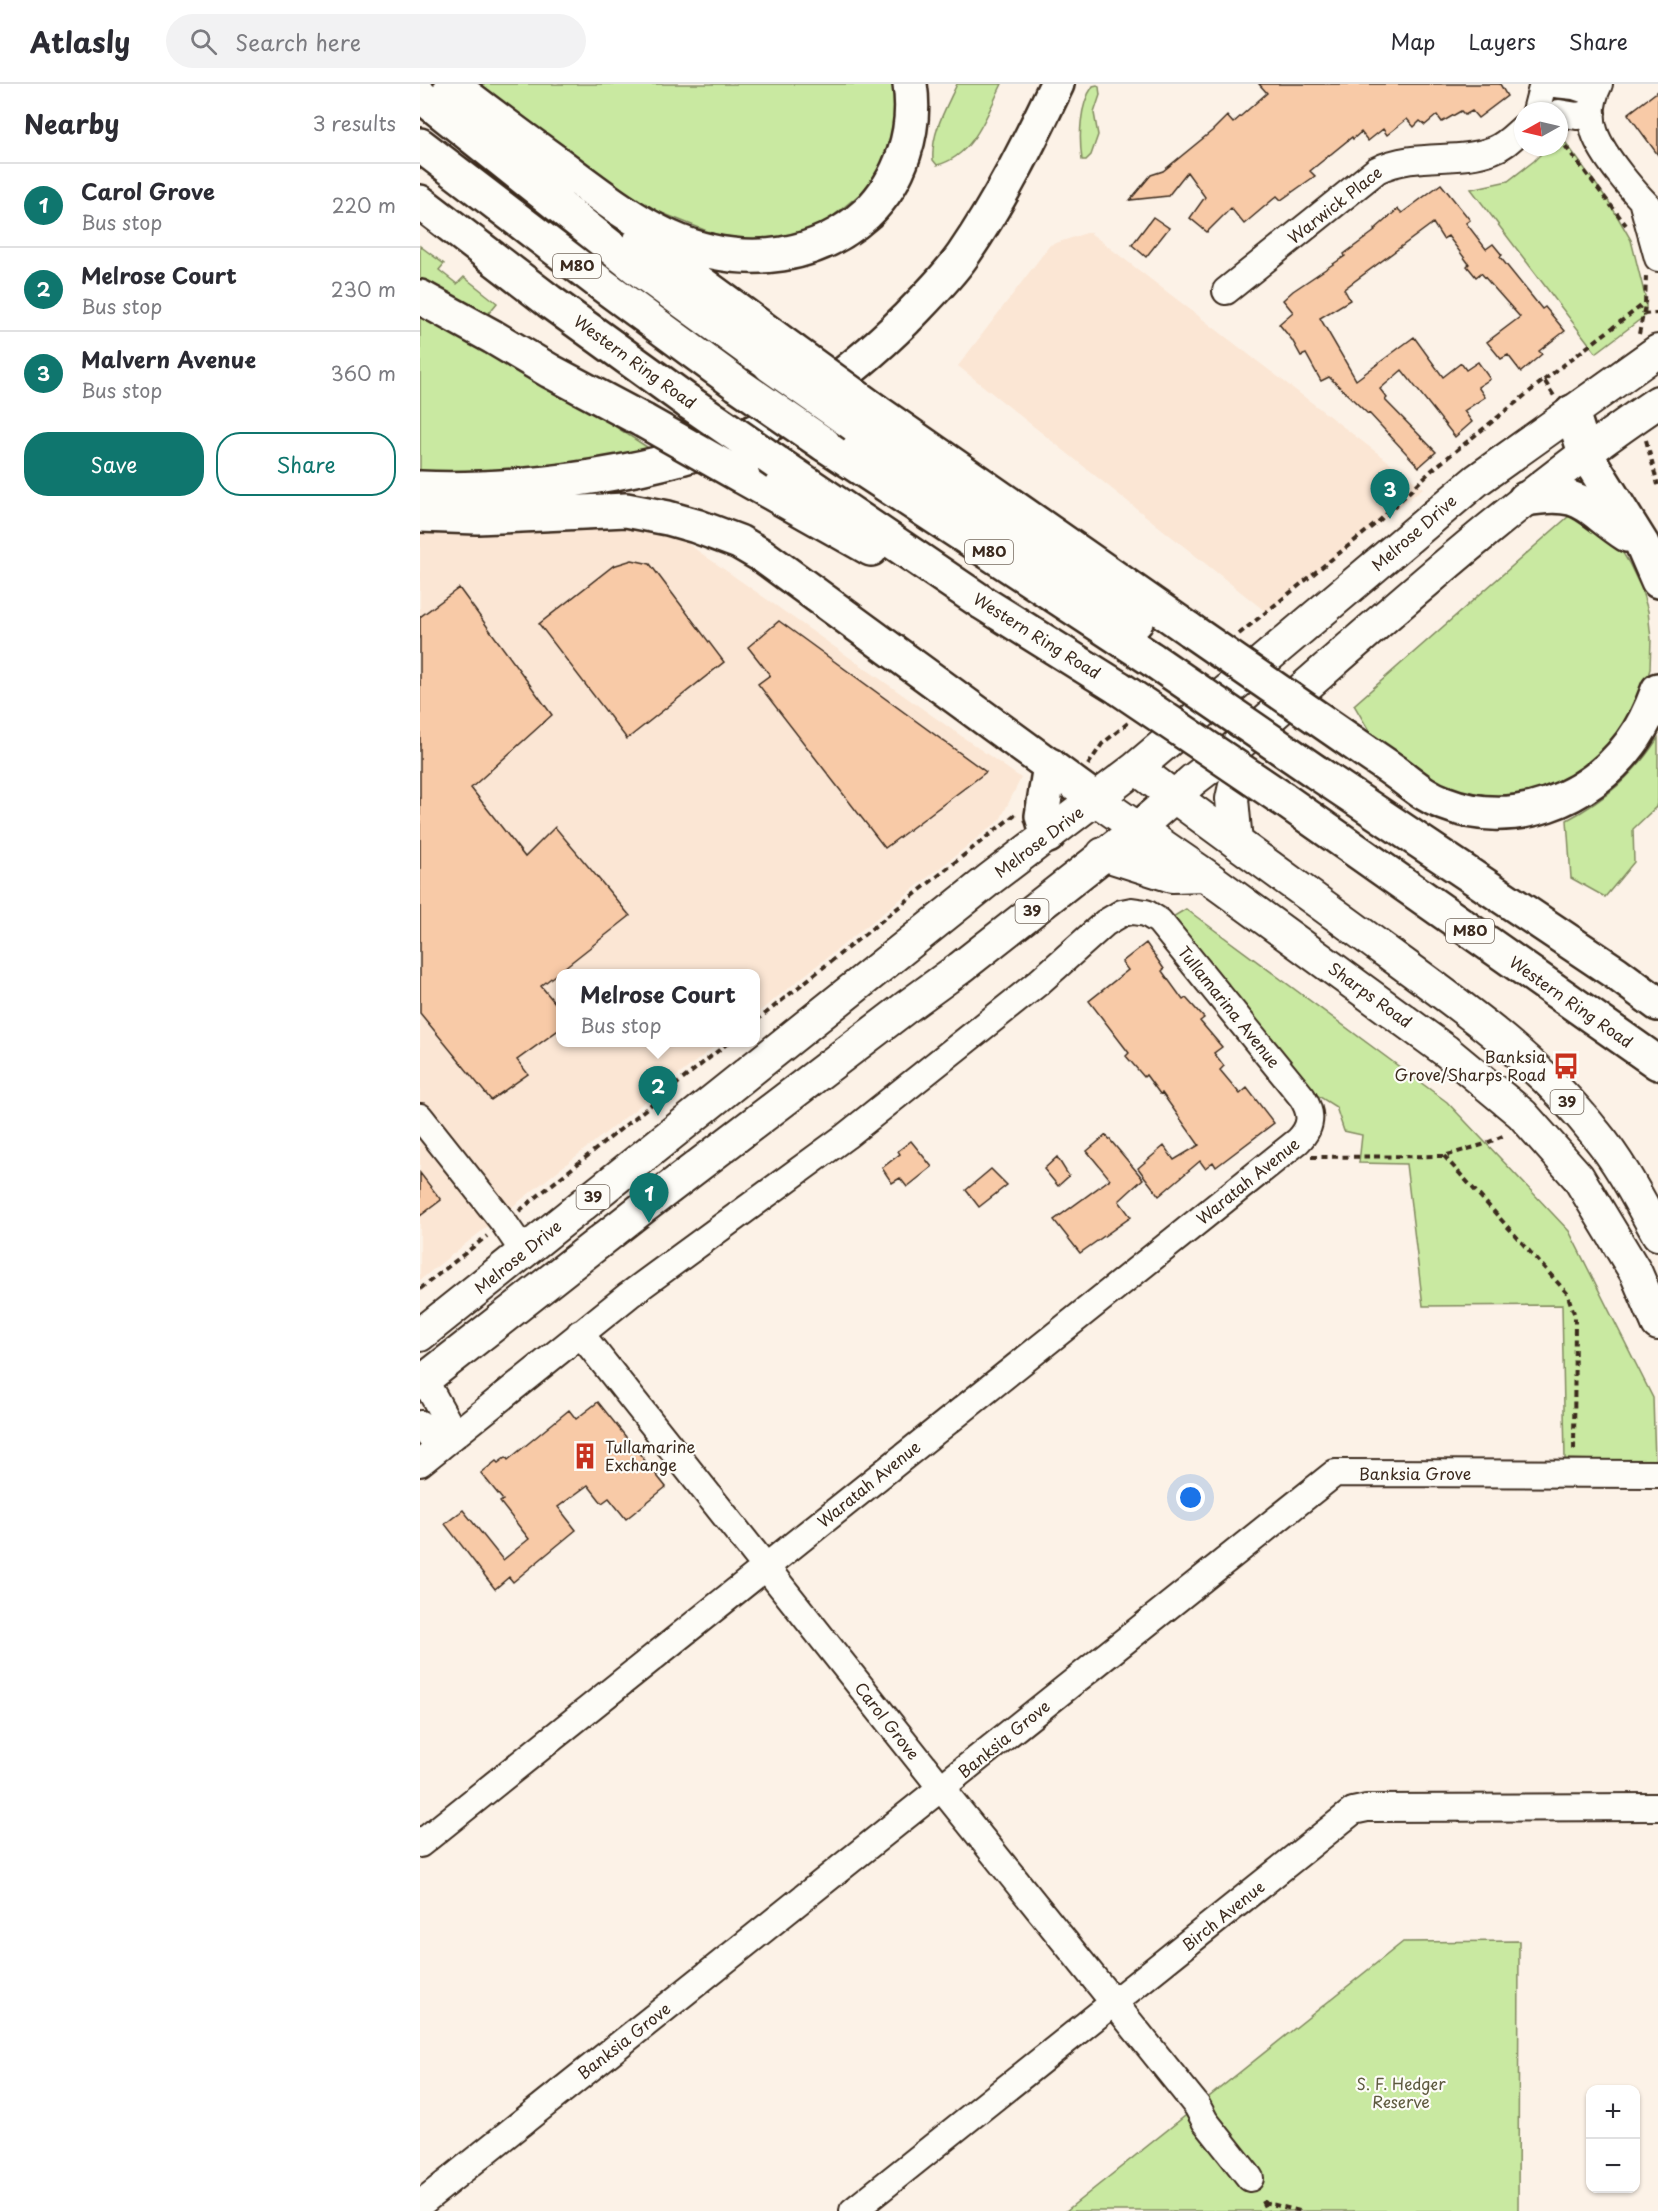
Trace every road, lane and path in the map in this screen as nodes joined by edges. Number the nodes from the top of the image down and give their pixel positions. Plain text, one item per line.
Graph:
1 (451, 84) edge
2 (910, 84) edge
3 (1057, 84) edge
4 (1555, 84) edge
5 (420, 95) edge
6 (1595, 97) edge
7 (477, 105) junction
8 (1568, 113) edge
9 (1514, 136) edge
10 (420, 145) edge
11 (1568, 150) edge
12 (420, 202) edge
13 (1651, 209) edge
14 (1629, 229) dead end
15 (1652, 265) edge
16 (1226, 291) dead end
17 (420, 297) edge
18 (1645, 303) junction
19 (1658, 313) edge
20 (1643, 314) junction
21 (1649, 346) edge
22 (781, 358) junction
23 (1544, 380) dead end
24 (1658, 402) edge
25 (1572, 412) junction
26 (1645, 440) dead end
27 (1585, 453) junction
28 (1658, 485) edge
29 (420, 488) edge
30 (1525, 499) junction
31 (420, 515) edge
32 (1642, 544) junction
33 (1658, 581) edge
34 (984, 603) junction
35 (1171, 646) junction
36 (1658, 690) edge
37 (1231, 751) junction
38 (1333, 758) junction
39 (1136, 768) junction
40 (1047, 778) junction
41 (1174, 796) junction
42 (1095, 799) junction
43 (1137, 829) junction
44 (1048, 836) junction
45 (1236, 842) junction
46 (1103, 854) junction
47 (1205, 875) junction
48 (1658, 1004) edge
49 (760, 1018) edge
50 (723, 1047) edge
51 (1658, 1062) edge
52 (420, 1118) edge
53 (1310, 1120) joint
54 (1503, 1136) dead end
55 (662, 1142) junction
56 (1444, 1156) junction
57 (1308, 1157) dead end
58 (1612, 1157) junction
59 (687, 1175) junction
60 (1578, 1177) junction
61 (504, 1223) junction
62 (1658, 1234) edge
63 (524, 1252) junction
64 (420, 1289) edge
65 (1658, 1324) edge
66 (580, 1334) junction
67 (420, 1335) edge
68 (422, 1381) edge
69 (420, 1424) edge
70 (438, 1448) edge
71 (1574, 1455) dead end
72 (1658, 1474) edge
73 (766, 1567) junction
74 (942, 1789) junction
75 (1658, 1808) edge
76 (420, 1844) edge
77 (1114, 2004) junction
78 (1250, 2178) dead end
79 (1263, 2202) dead end
80 (420, 2204) edge
81 (853, 2211) edge
82 (1300, 2211) edge

1 - 7 highway
2 - 7 highway
3 - 29 highway
4 - 6 street
5 - 22 highway
6 - 8 street
6 - 13 street
7 - 22 highway
9 - 16 street, Warwick Place
10 - 35 highway, M80, bridge
11 - 14 path
12 - 34 highway, Western Ring Road / M80, bridge
13 - 15 street
15 - 18 path
17 - 34 highway, bridge
18 - 20 path
18 - 23 path
19 - 20 path
20 - 21 path
21 - 25 main road, Melrose Drive
22 - 35 highway, bridge
24 - 27 main road
25 - 27 highway
25 - 39 main road, Melrose Drive
26 - 28 path
27 - 30 main road
27 - 32 highway
30 - 32 highway
30 - 37 main road
31 - 40 highway
32 - 33 highway
34 - 51 highway, Western Ring Road / M80, bridge
35 - 38 highway, M80, bridge
35 - 38 highway, bridge
36 - 38 highway
37 - 41 main road
37 - 45 main road
38 - 48 highway, M80
39 - 41 main road, 39
39 - 42 main road, Melrose Drive / 39
40 - 42 highway
40 - 44 highway
40 - 49 path
41 - 43 main road
41 - 45 main road, 39
42 - 43 main road, Sharps Road
42 - 44 main road, Melrose Drive / 39
43 - 46 main road
43 - 47 main road, Sharps Road
44 - 55 main road, Melrose Drive / 39
45 - 58 main road, 39
46 - 47 main road
46 - 59 main road, 39
47 - 60 main road, Sharps Road / 39
50 - 61 path
52 - 61 street
53 - 66 street, Tullamarina Avenue
53 - 73 street, Waratah Avenue
54 - 56 path
55 - 59 main road
55 - 63 main road, Melrose Drive / 39
56 - 57 path
56 - 71 path
58 - 60 main road
58 - 62 main road, 39
59 - 68 main road, 39
60 - 65 main road, Sharps Road / 39
61 - 63 street
61 - 64 path
63 - 67 main road, Melrose Drive / 39
66 - 70 street
66 - 73 street, Carol Grove
68 - 70 street
69 - 70 street
72 - 74 street, Banksia Grove
73 - 74 street, Carol Grove
73 - 76 street, Waratah Avenue
74 - 77 street, Carol Grove
74 - 80 street, Banksia Grove
75 - 77 street, Birch Avenue
77 - 78 street, Carol Grove
77 - 81 street, Birch Avenue
79 - 82 path

